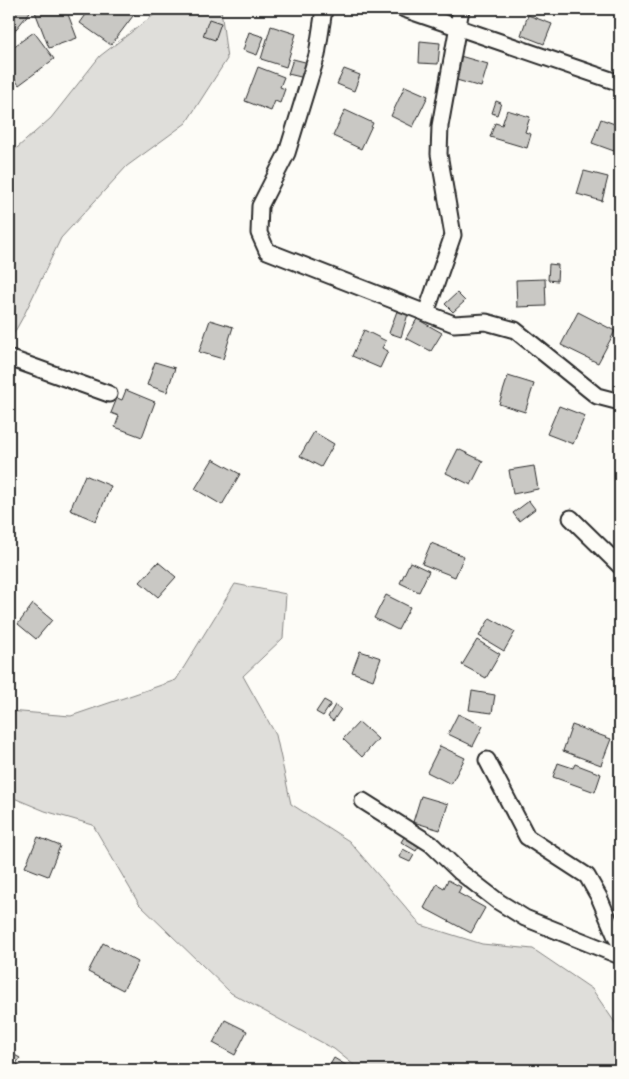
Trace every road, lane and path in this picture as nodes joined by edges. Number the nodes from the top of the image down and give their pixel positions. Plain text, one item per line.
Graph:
1 (324, 9) edge
2 (404, 9) edge
3 (461, 9) edge
4 (459, 27) junction
5 (620, 83) edge
6 (426, 313) junction
7 (9, 358) edge
8 (109, 394) dead end
9 (620, 402) edge
10 (571, 518) dead end
11 (620, 562) edge
12 (487, 760) dead end
13 (363, 801) dead end
14 (620, 943) edge
15 (620, 956) edge

1 - 6 street
2 - 4 street
3 - 4 street
4 - 5 street
4 - 6 street
6 - 9 street
7 - 8 street
10 - 11 street
12 - 14 street
13 - 15 street

